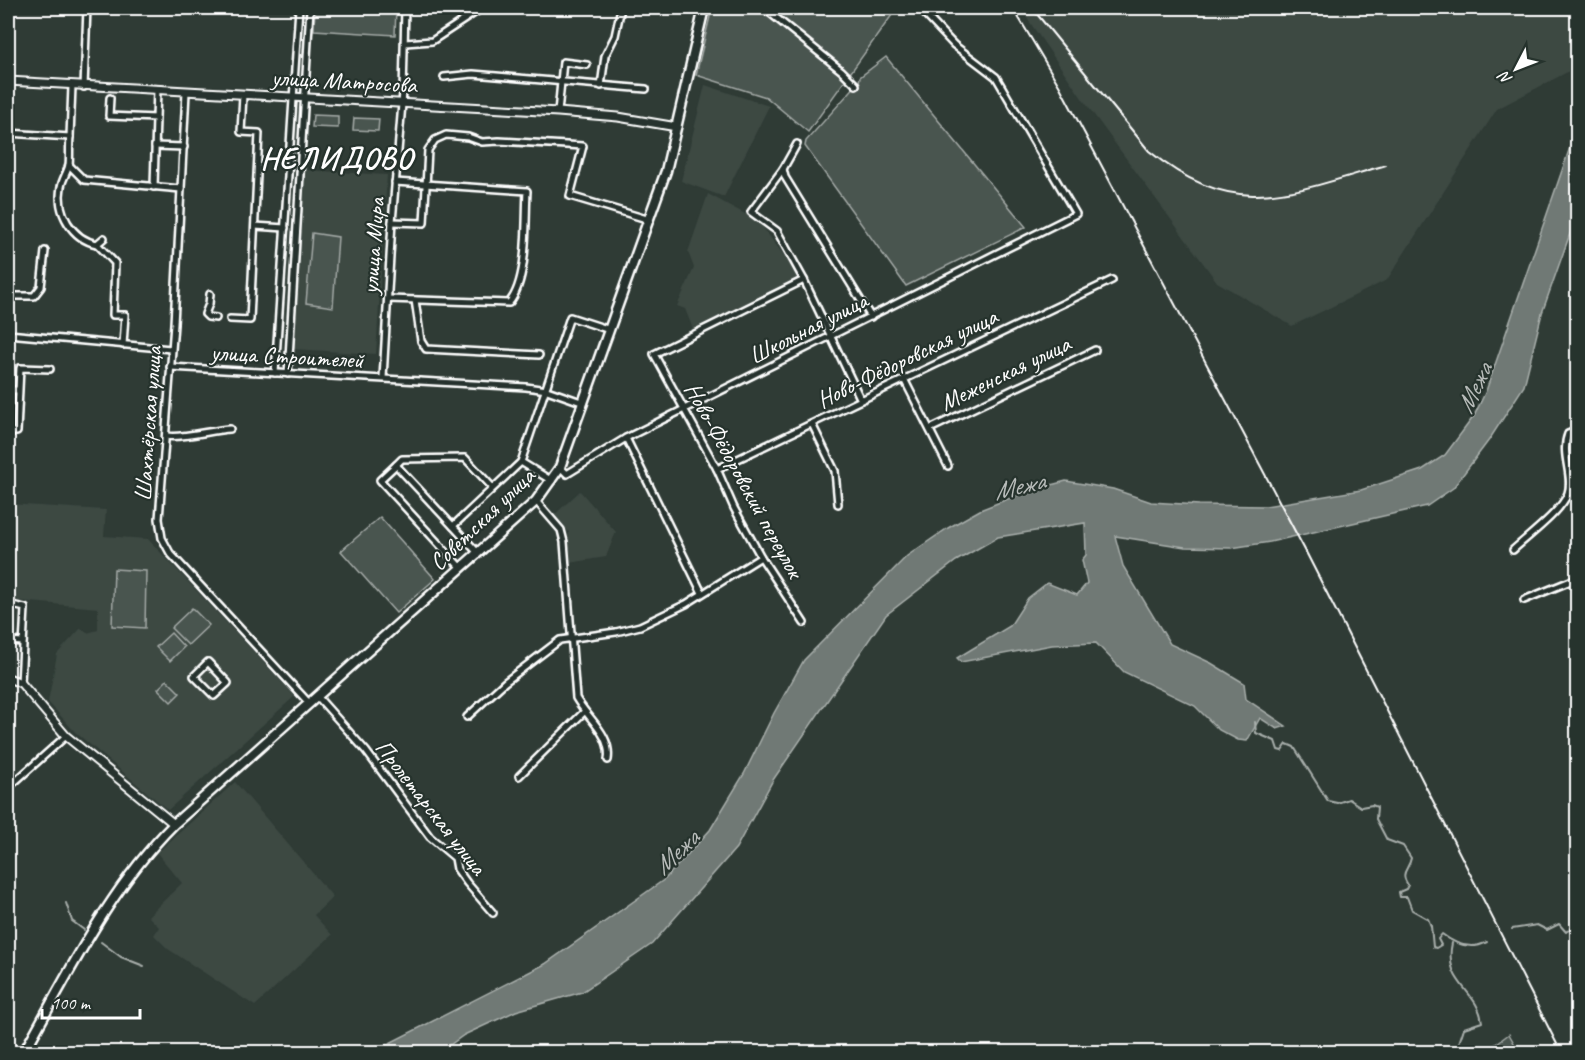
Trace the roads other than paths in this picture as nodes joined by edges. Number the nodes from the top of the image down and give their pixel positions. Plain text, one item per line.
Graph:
1 (87, 8) edge
2 (299, 8) edge
3 (310, 8) edge
4 (405, 8) edge
5 (482, 8) edge
6 (621, 8) edge
7 (705, 8) edge
8 (764, 8) edge
9 (919, 8) edge
10 (405, 43) junction
11 (587, 65) dead end
12 (444, 77) dead end
13 (8, 81) edge
14 (561, 82) junction
15 (856, 85) dead end
16 (72, 86) junction
17 (601, 86) junction
18 (84, 87) junction
19 (646, 89) dead end
20 (157, 90) junction
21 (186, 92) junction
22 (243, 94) junction
23 (293, 97) junction
24 (110, 98) dead end
25 (304, 99) junction
26 (402, 103) junction
27 (558, 112) junction
28 (156, 118) junction
29 (677, 127) junction
30 (232, 132) dead end
31 (241, 132) junction
32 (8, 133) edge
33 (70, 137) junction
34 (797, 144) dead end
35 (156, 146) junction
36 (184, 147) junction
37 (69, 165) junction
38 (783, 169) junction
39 (395, 182) junction
40 (426, 185) junction
41 (154, 187) junction
42 (182, 189) junction
43 (650, 220) junction
44 (392, 222) junction
45 (255, 226) junction
46 (285, 228) junction
47 (105, 238) dead end
48 (97, 244) junction
49 (45, 251) dead end
50 (804, 280) junction
51 (1112, 280) dead end
52 (210, 294) dead end
53 (8, 296) edge
54 (388, 298) junction
55 (416, 300) junction
56 (871, 317) junction
57 (216, 318) dead end
58 (230, 319) dead end
59 (610, 330) junction
60 (8, 334) edge
61 (831, 338) junction
62 (123, 345) junction
63 (171, 349) junction
64 (1095, 350) dead end
65 (539, 355) dead end
66 (170, 368) junction
67 (50, 369) dead end
68 (275, 373) junction
69 (288, 374) junction
70 (383, 378) junction
71 (903, 379) junction
72 (8, 390) edge
73 (18, 390) junction
74 (547, 390) junction
75 (861, 400) junction
76 (584, 403) junction
77 (685, 410) junction
78 (812, 424) junction
79 (230, 429) dead end
80 (930, 429) junction
81 (1578, 430) edge
82 (8, 432) edge
83 (166, 436) junction
84 (626, 438) junction
85 (521, 462) junction
86 (396, 465) junction
87 (948, 466) dead end
88 (560, 467) junction
89 (717, 469) junction
90 (552, 481) junction
91 (493, 488) junction
92 (536, 501) junction
93 (838, 504) dead end
94 (453, 526) junction
95 (1513, 550) dead end
96 (478, 553) junction
97 (761, 557) junction
98 (461, 568) junction
99 (1578, 578) edge
100 (702, 593) junction
101 (1524, 600) dead end
102 (8, 604) edge
103 (804, 623) dead end
104 (571, 637) junction
105 (8, 641) edge
106 (23, 642) junction
107 (8, 678) edge
108 (21, 683) junction
109 (214, 696) joint
110 (317, 696) junction
111 (309, 703) junction
112 (584, 712) junction
113 (467, 717) dead end
114 (66, 736) junction
115 (608, 760) dead end
116 (519, 776) dead end
117 (8, 788) edge
118 (174, 824) junction
119 (493, 913) dead end
120 (8, 1050) edge
121 (15, 1053) edge
122 (24, 1053) edge

1 - 18 street
2 - 23 street
3 - 25 street
4 - 10 street, улица Мира
5 - 10 street
6 - 17 street
7 - 29 main road, Советская улица
8 - 15 street
9 - 56 street, Школьная улица
10 - 26 street, улица Мира
11 - 14 street
12 - 14 street
13 - 16 main road, улица Матросова
14 - 17 street
14 - 27 street
16 - 18 main road, улица Матросова
16 - 33 street
17 - 19 street
18 - 20 main road, улица Матросова
20 - 21 main road, улица Матросова
20 - 28 street
21 - 22 main road, улица Матросова
21 - 36 street, Шахтёрская улица
22 - 23 main road, улица Матросова
22 - 31 street
23 - 25 main road, улица Матросова
23 - 46 street
24 - 28 street
25 - 26 main road, улица Матросова
25 - 69 street
26 - 27 main road, улица Матросова
26 - 39 street, улица Мира
27 - 29 main road, улица Матросова
28 - 35 street
29 - 43 main road, Советская улица
30 - 31 street
31 - 45 street
32 - 33 street
33 - 37 street
34 - 38 street
35 - 36 street
35 - 41 street
36 - 42 street, Шахтёрская улица
37 - 41 street
37 - 48 street
38 - 50 street
38 - 56 street
39 - 40 street
39 - 44 street, улица Мира
40 - 43 street
40 - 44 street
40 - 55 street
41 - 42 street
42 - 63 street, Шахтёрская улица
43 - 59 main road, Советская улица
44 - 54 street, улица Мира
45 - 46 street
45 - 58 street
46 - 68 street
47 - 48 street
48 - 62 street
49 - 53 street
50 - 61 street
50 - 77 street, Ново-Фёдоровский переулок
51 - 71 street, Ново-Фёдоровская улица
52 - 57 street
54 - 55 street
54 - 70 street, улица Мира
55 - 65 street
56 - 61 street, Школьная улица
59 - 74 street
59 - 76 main road, Советская улица
60 - 62 street
61 - 75 street
61 - 77 street, Школьная улица
62 - 63 street
63 - 66 street
64 - 80 street, Меженская улица
66 - 68 street, улица Строителей
66 - 83 street, Шахтёрская улица
67 - 73 street
68 - 69 street, улица Строителей
69 - 70 street, улица Строителей
70 - 74 street, улица Строителей
71 - 75 street, Ново-Фёдоровская улица
71 - 80 street
72 - 73 street
73 - 82 street
74 - 76 street, улица Строителей
74 - 85 street
75 - 78 street, Ново-Фёдоровская улица
76 - 88 main road, Советская улица
77 - 84 street, Школьная улица
77 - 89 street, Ново-Фёдоровский переулок
78 - 89 street, Ново-Фёдоровская улица
78 - 93 street
79 - 83 street
80 - 87 street
81 - 95 street
83 - 111 street, Шахтёрская улица
84 - 88 street, Школьная улица
84 - 100 street
85 - 90 street
85 - 91 street
86 - 91 street
86 - 94 street
86 - 98 street
88 - 90 main road, Советская улица
89 - 97 street, Ново-Фёдоровский переулок
90 - 92 main road, Советская улица
91 - 94 street
92 - 96 main road, Советская улица
92 - 104 street
94 - 96 street
96 - 98 main road, Советская улица
97 - 100 street
97 - 103 street, Ново-Фёдоровский переулок
98 - 110 main road, Советская улица
99 - 101 street
100 - 104 street
102 - 106 street
104 - 112 street
104 - 113 street
105 - 106 street
106 - 108 street
107 - 108 main road
108 - 114 main road
109 - 109 street
110 - 111 main road, Советская улица
110 - 119 street, Пролетарская улица
111 - 118 main road, Советская улица
112 - 115 street
112 - 116 street
114 - 117 street
114 - 118 main road
118 - 122 main road, Советская улица
120 - 121 street

